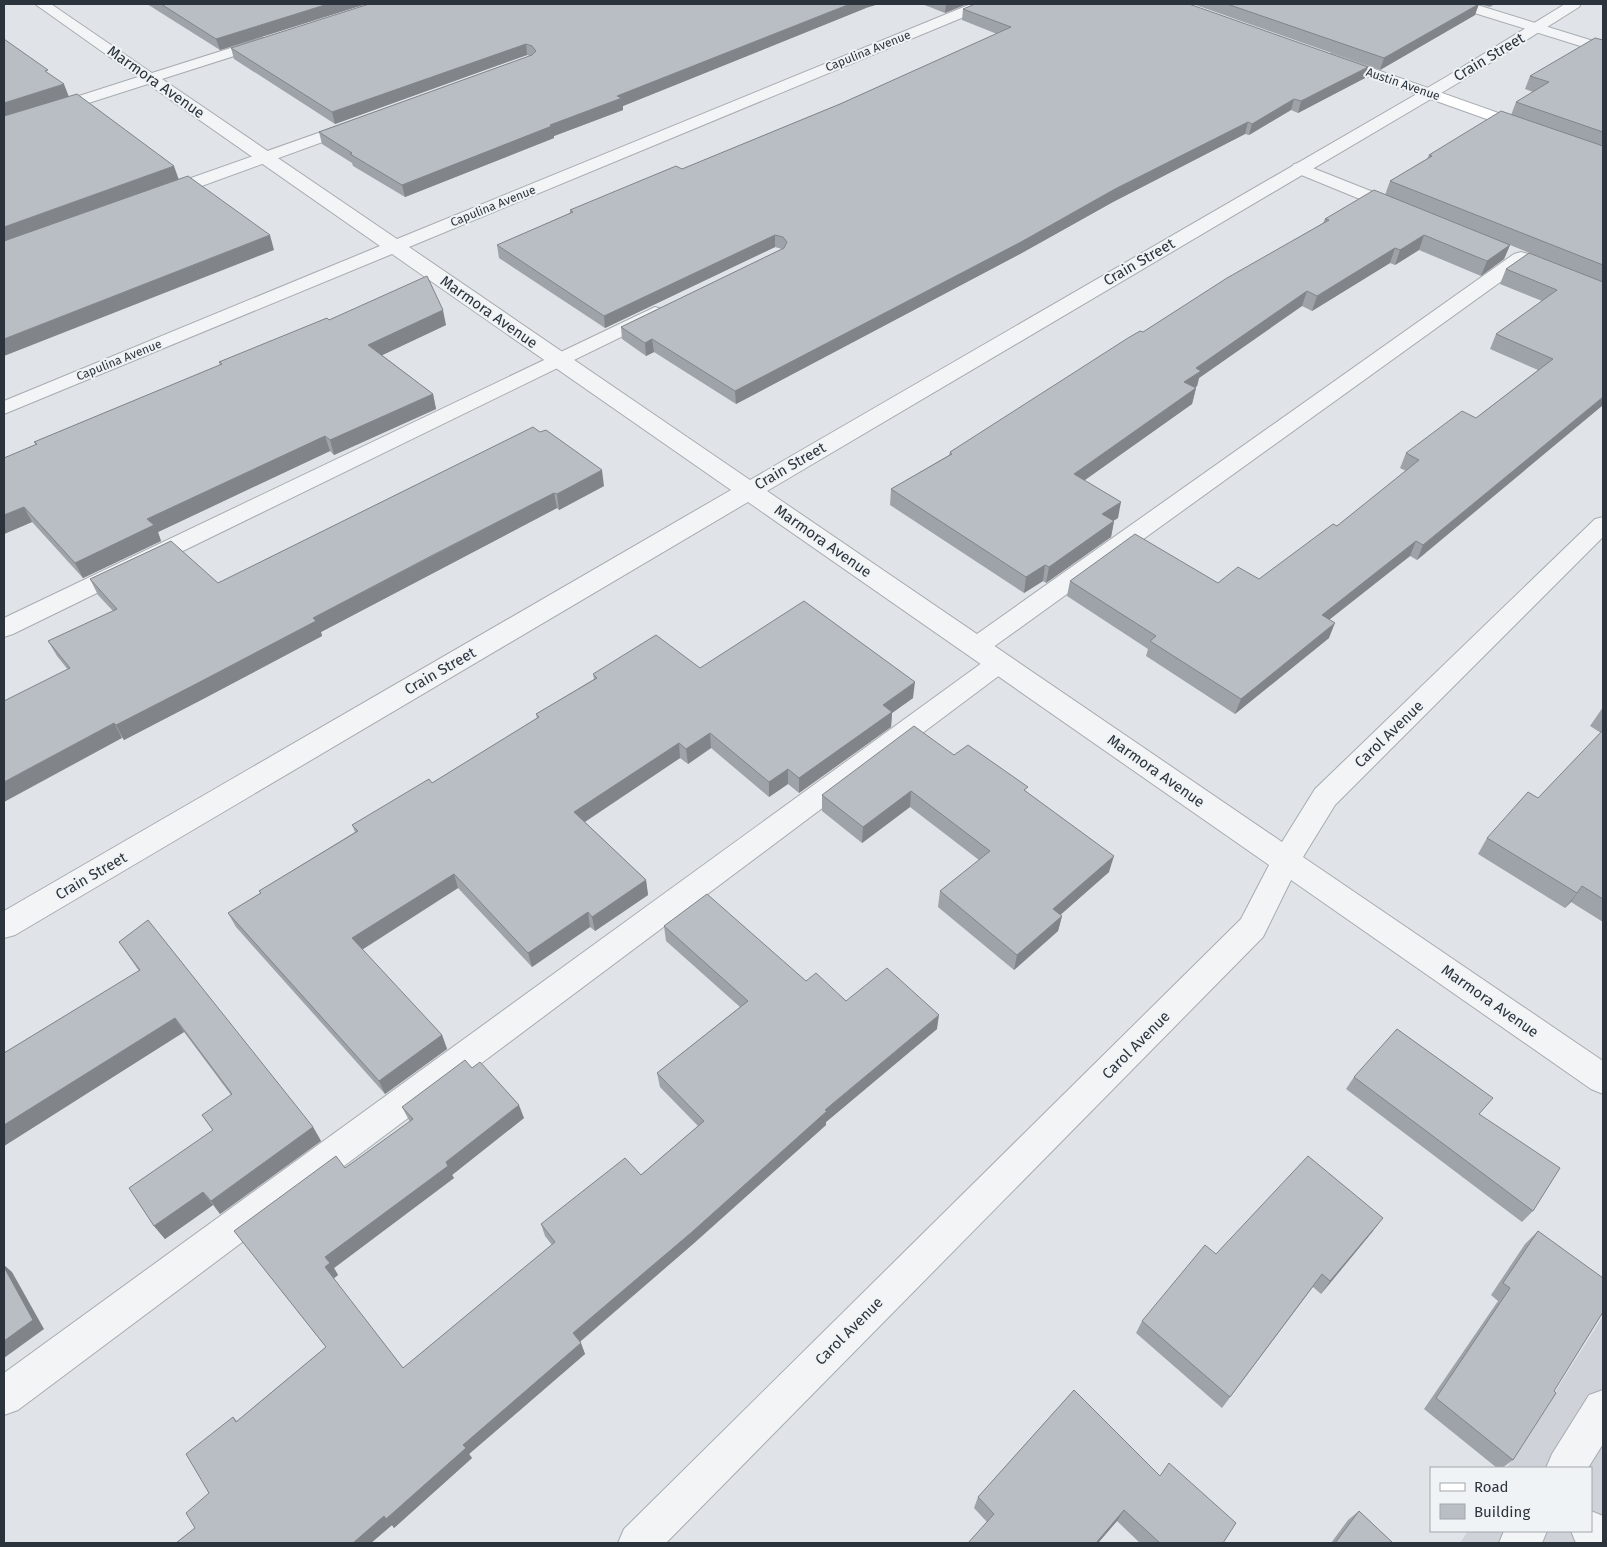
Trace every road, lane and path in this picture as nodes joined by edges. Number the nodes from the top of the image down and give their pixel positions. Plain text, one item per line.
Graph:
1 (42, 4) edge
2 (983, 4) edge
3 (1460, 4) edge
4 (1574, 4) edge
5 (1538, 28) junction
6 (282, 37) edge
7 (1603, 49) edge
8 (1316, 53) edge
9 (150, 78) junction
10 (1428, 93) junction
11 (369, 120) edge
12 (4, 125) edge
13 (1548, 136) edge
14 (265, 157) junction
15 (1300, 168) junction
16 (144, 201) edge
17 (1420, 217) edge
18 (395, 246) junction
19 (1521, 258) edge
20 (672, 305) edge
21 (558, 360) junction
22 (4, 408) edge
23 (748, 490) junction
24 (1603, 524) edge
25 (4, 628) edge
26 (988, 655) junction
27 (1286, 860) junction
28 (4, 926) edge
29 (1603, 1079) edge
30 (4, 1396) edge
31 (1603, 1408) edge
32 (1567, 1467) edge
33 (1526, 1532) edge
34 (1592, 1532) edge
35 (1603, 1541) edge
36 (638, 1543) edge
37 (1519, 1543) edge

1 - 9 street, Marmora Avenue
2 - 18 street, Capulina Avenue
3 - 5 street
4 - 5 street, Crain Street
5 - 7 street
5 - 10 street, Crain Street
6 - 9 street
8 - 10 street, Austin Avenue
9 - 12 street
9 - 14 street, Marmora Avenue
10 - 13 street, Austin Avenue
10 - 15 street, Crain Street
11 - 14 street
14 - 16 street
14 - 18 street, Marmora Avenue
15 - 17 street
15 - 23 street, Crain Street
18 - 21 street, Marmora Avenue
18 - 22 street, Capulina Avenue
19 - 26 street
20 - 21 street
21 - 23 street, Marmora Avenue
21 - 25 street
23 - 26 street, Marmora Avenue
23 - 28 street, Crain Street
24 - 27 street, Carol Avenue
26 - 27 street, Marmora Avenue
26 - 30 street
27 - 29 street, Marmora Avenue
27 - 36 street, Carol Avenue
31 - 32 street
33 - 37 street
34 - 35 street

